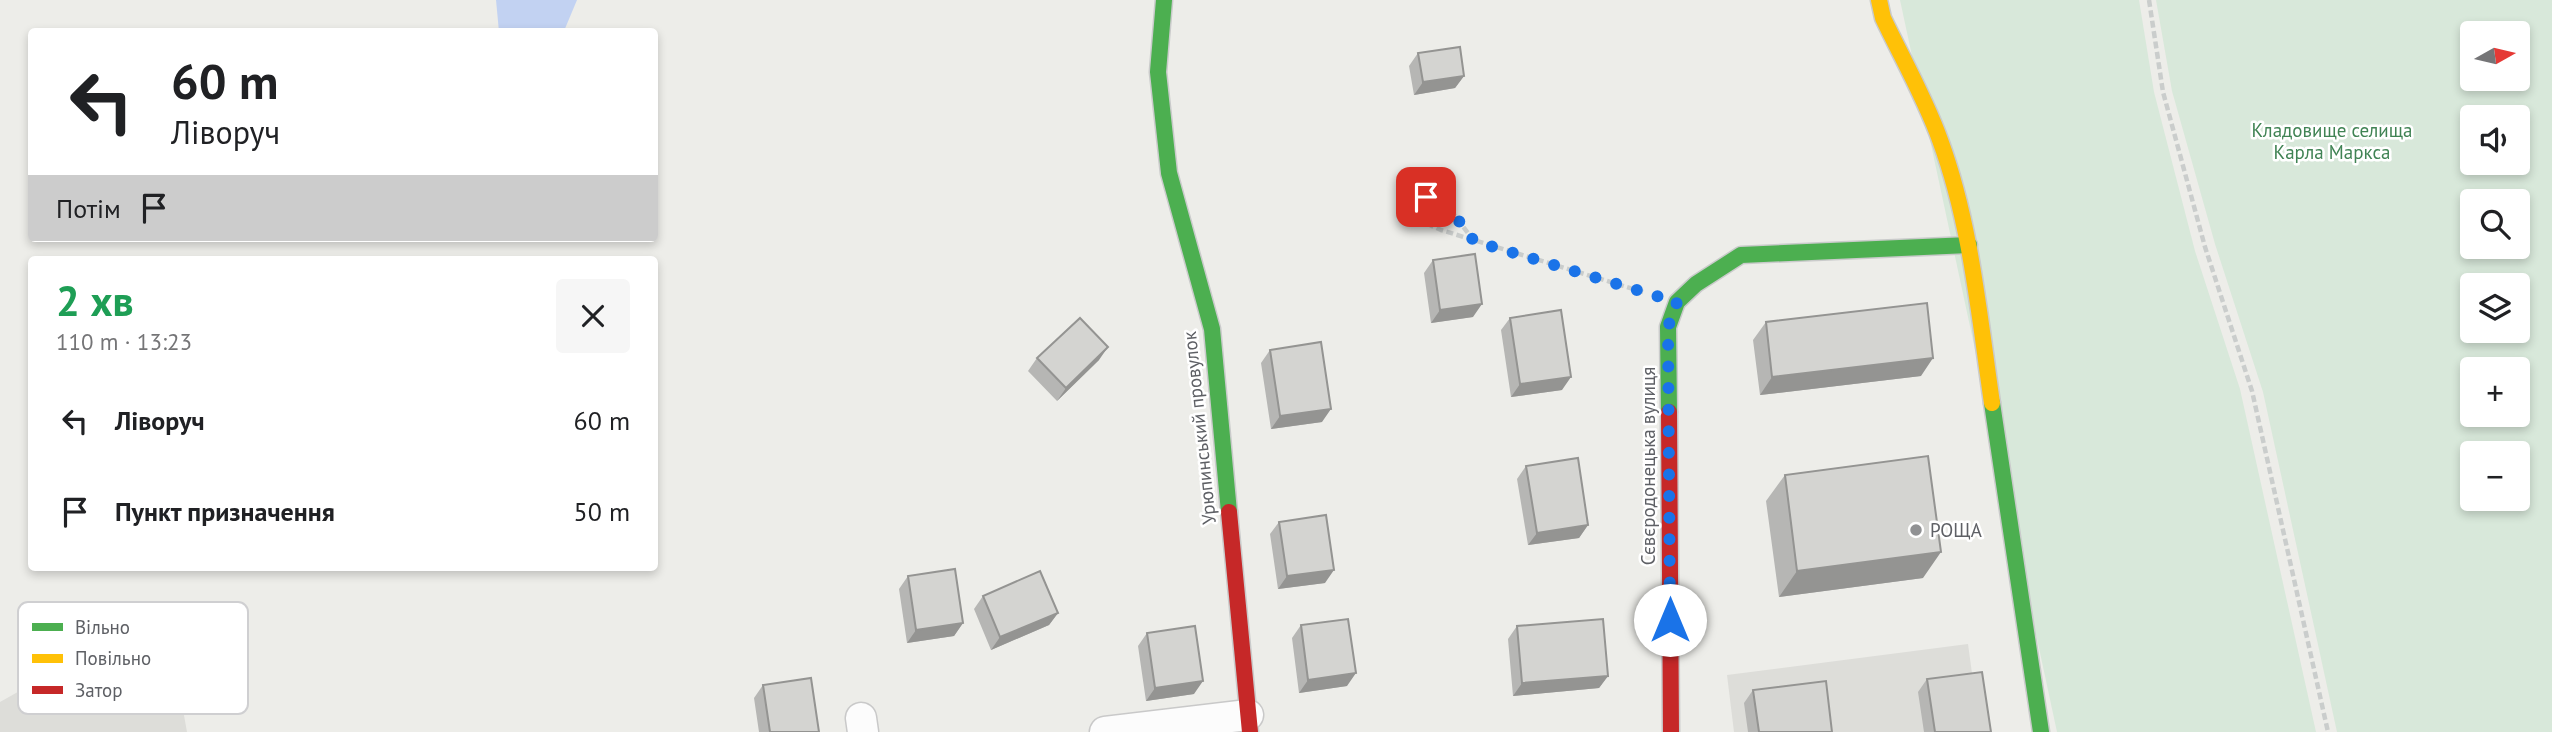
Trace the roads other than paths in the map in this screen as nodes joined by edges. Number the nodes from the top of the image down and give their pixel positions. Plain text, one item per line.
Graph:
1 (1164, 0) edge
2 (1879, 0) edge
3 (1969, 245) junction
4 (1249, 724) edge
5 (1105, 732) edge
6 (1671, 732) edge
7 (2041, 732) edge

1 - 4 street, Урюпинський провулок
2 - 3 street
3 - 6 street, Сєвєродонецька вулиця
3 - 7 street
4 - 5 street

